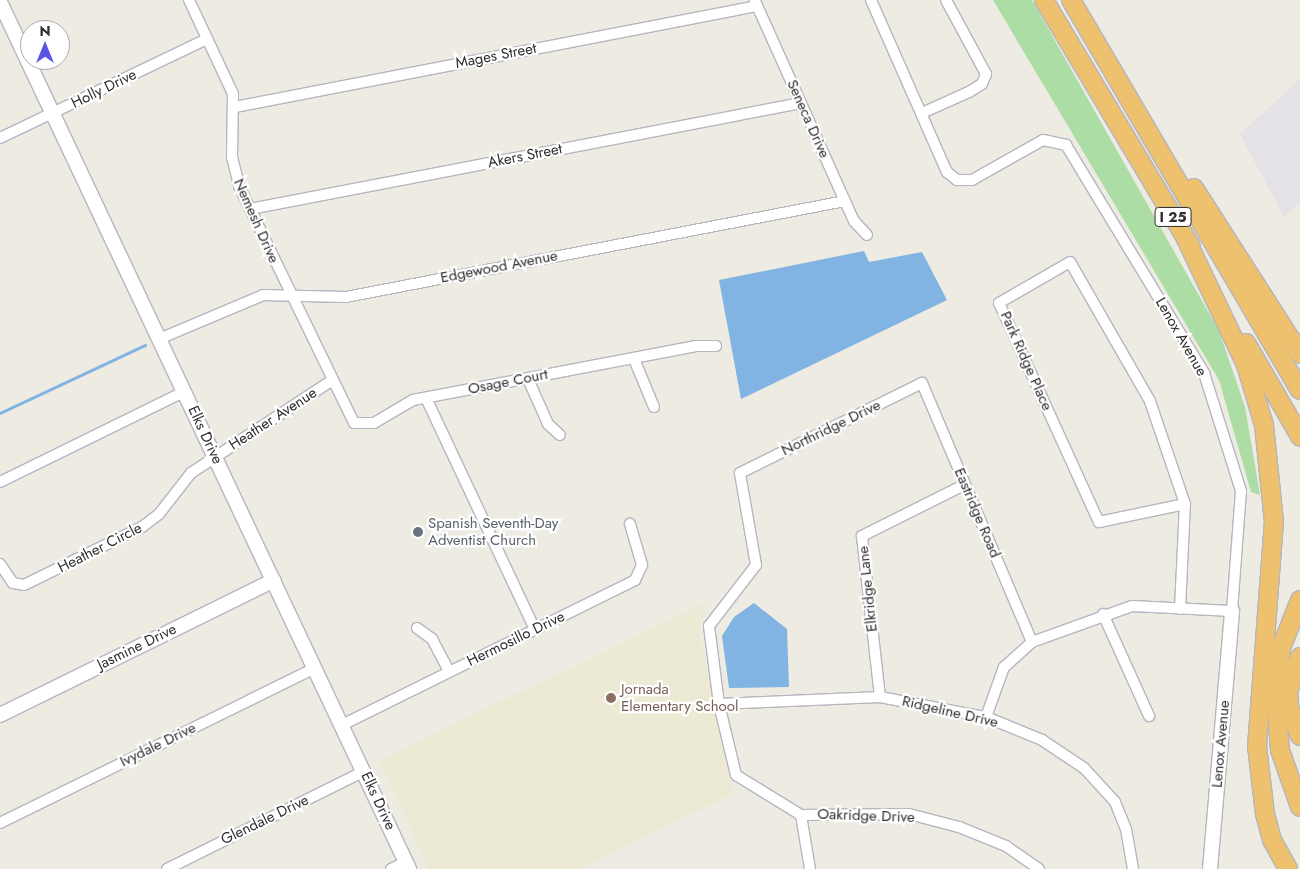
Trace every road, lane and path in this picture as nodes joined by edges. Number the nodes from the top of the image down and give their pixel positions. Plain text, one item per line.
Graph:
1 (189, 0) edge
2 (872, 0) edge
3 (946, 0) edge
4 (1044, 0) edge
5 (1071, 0) edge
6 (0, 2) edge
7 (756, 3) edge
8 (207, 39) junction
9 (1121, 85) junction
10 (801, 102) junction
11 (235, 107) junction
12 (53, 113) junction
13 (922, 113) junction
14 (0, 138) edge
15 (845, 201) junction
16 (250, 209) junction
17 (867, 235) dead end
18 (1186, 236) junction
19 (1239, 257) junction
20 (290, 294) junction
21 (1300, 331) edge
22 (159, 339) junction
23 (716, 346) dead end
24 (1300, 354) edge
25 (634, 358) junction
26 (528, 379) junction
27 (331, 381) junction
28 (922, 383) joint
29 (1300, 390) edge
30 (184, 392) junction
31 (426, 398) junction
32 (654, 407) dead end
33 (560, 435) dead end
34 (1300, 436) edge
35 (215, 457) junction
36 (0, 482) edge
37 (964, 484) junction
38 (1185, 504) junction
39 (630, 524) dead end
40 (0, 564) edge
41 (274, 580) junction
42 (1300, 600) edge
43 (1180, 608) junction
44 (1232, 611) junction
45 (1103, 614) junction
46 (418, 628) dead end
47 (535, 630) junction
48 (1032, 642) junction
49 (1300, 657) edge
50 (315, 668) junction
51 (449, 671) junction
52 (880, 697) junction
53 (720, 704) junction
54 (0, 715) edge
55 (1149, 716) dead end
56 (986, 717) junction
57 (342, 725) junction
58 (1300, 736) edge
59 (364, 772) junction
60 (1300, 807) edge
61 (801, 815) junction
62 (0, 823) edge
63 (407, 865) edge
64 (167, 869) edge
65 (391, 869) edge
66 (810, 869) edge
67 (1040, 869) edge
68 (1133, 869) edge
69 (1210, 869) edge
70 (1288, 869) edge

1 - 8 street, Nemesh Drive
2 - 13 street, Lenox Avenue
3 - 13 street
4 - 18 highway, I 25
5 - 9 highway, I 25
6 - 12 main road, Elks Drive
7 - 10 street, Seneca Drive
7 - 11 street, Mages Street
8 - 11 street, Nemesh Drive
8 - 12 street, Holly Drive
9 - 19 highway
9 - 29 highway, I 25
10 - 15 street, Seneca Drive
10 - 16 street, Akers Street
11 - 16 street, Nemesh Drive
12 - 14 street, Holly Drive
12 - 22 main road, Elks Drive
13 - 44 street, Lenox Avenue
15 - 17 street, Seneca Drive
15 - 20 street, Edgewood Avenue
16 - 20 street, Nemesh Drive
18 - 34 highway, I 25
18 - 70 highway
19 - 21 highway
19 - 24 highway
20 - 22 street, Edgewood Avenue
20 - 27 street, Nemesh Drive
22 - 30 main road, Elks Drive
23 - 25 street, Osage Court
25 - 26 street, Osage Court
25 - 32 street
26 - 31 street, Osage Court
26 - 33 street
27 - 31 street, Osage Court
27 - 35 street, Heather Avenue
28 - 37 street, Eastridge Road
28 - 53 street, Northridge Drive
30 - 35 main road, Elks Drive
30 - 36 street
31 - 47 street
35 - 40 street, Heather Circle
35 - 41 main road, Elks Drive
37 - 48 street, Eastridge Road
37 - 52 street, Elkridge Lane
38 - 38 street, Park Ridge Place
38 - 43 street, Park Ridge Place
39 - 47 street, Hermosillo Drive
41 - 50 main road, Elks Drive
41 - 54 main road, Jasmine Drive
42 - 60 highway
43 - 44 street
43 - 45 street
44 - 69 main road, Lenox Avenue
45 - 48 street
45 - 55 street
46 - 51 street
47 - 51 street, Hermosillo Drive
48 - 56 street
49 - 58 highway
50 - 57 main road, Elks Drive
50 - 62 street, Ivydale Drive
51 - 57 street, Hermosillo Drive
52 - 53 street, Ridgeline Drive
52 - 56 street, Ridgeline Drive
53 - 61 street
56 - 68 street, Ridgeline Drive
57 - 59 main road, Elks Drive
59 - 63 main road, Elks Drive
59 - 64 street, Glendale Drive
61 - 66 street
61 - 67 street, Oakridge Drive
63 - 65 street

